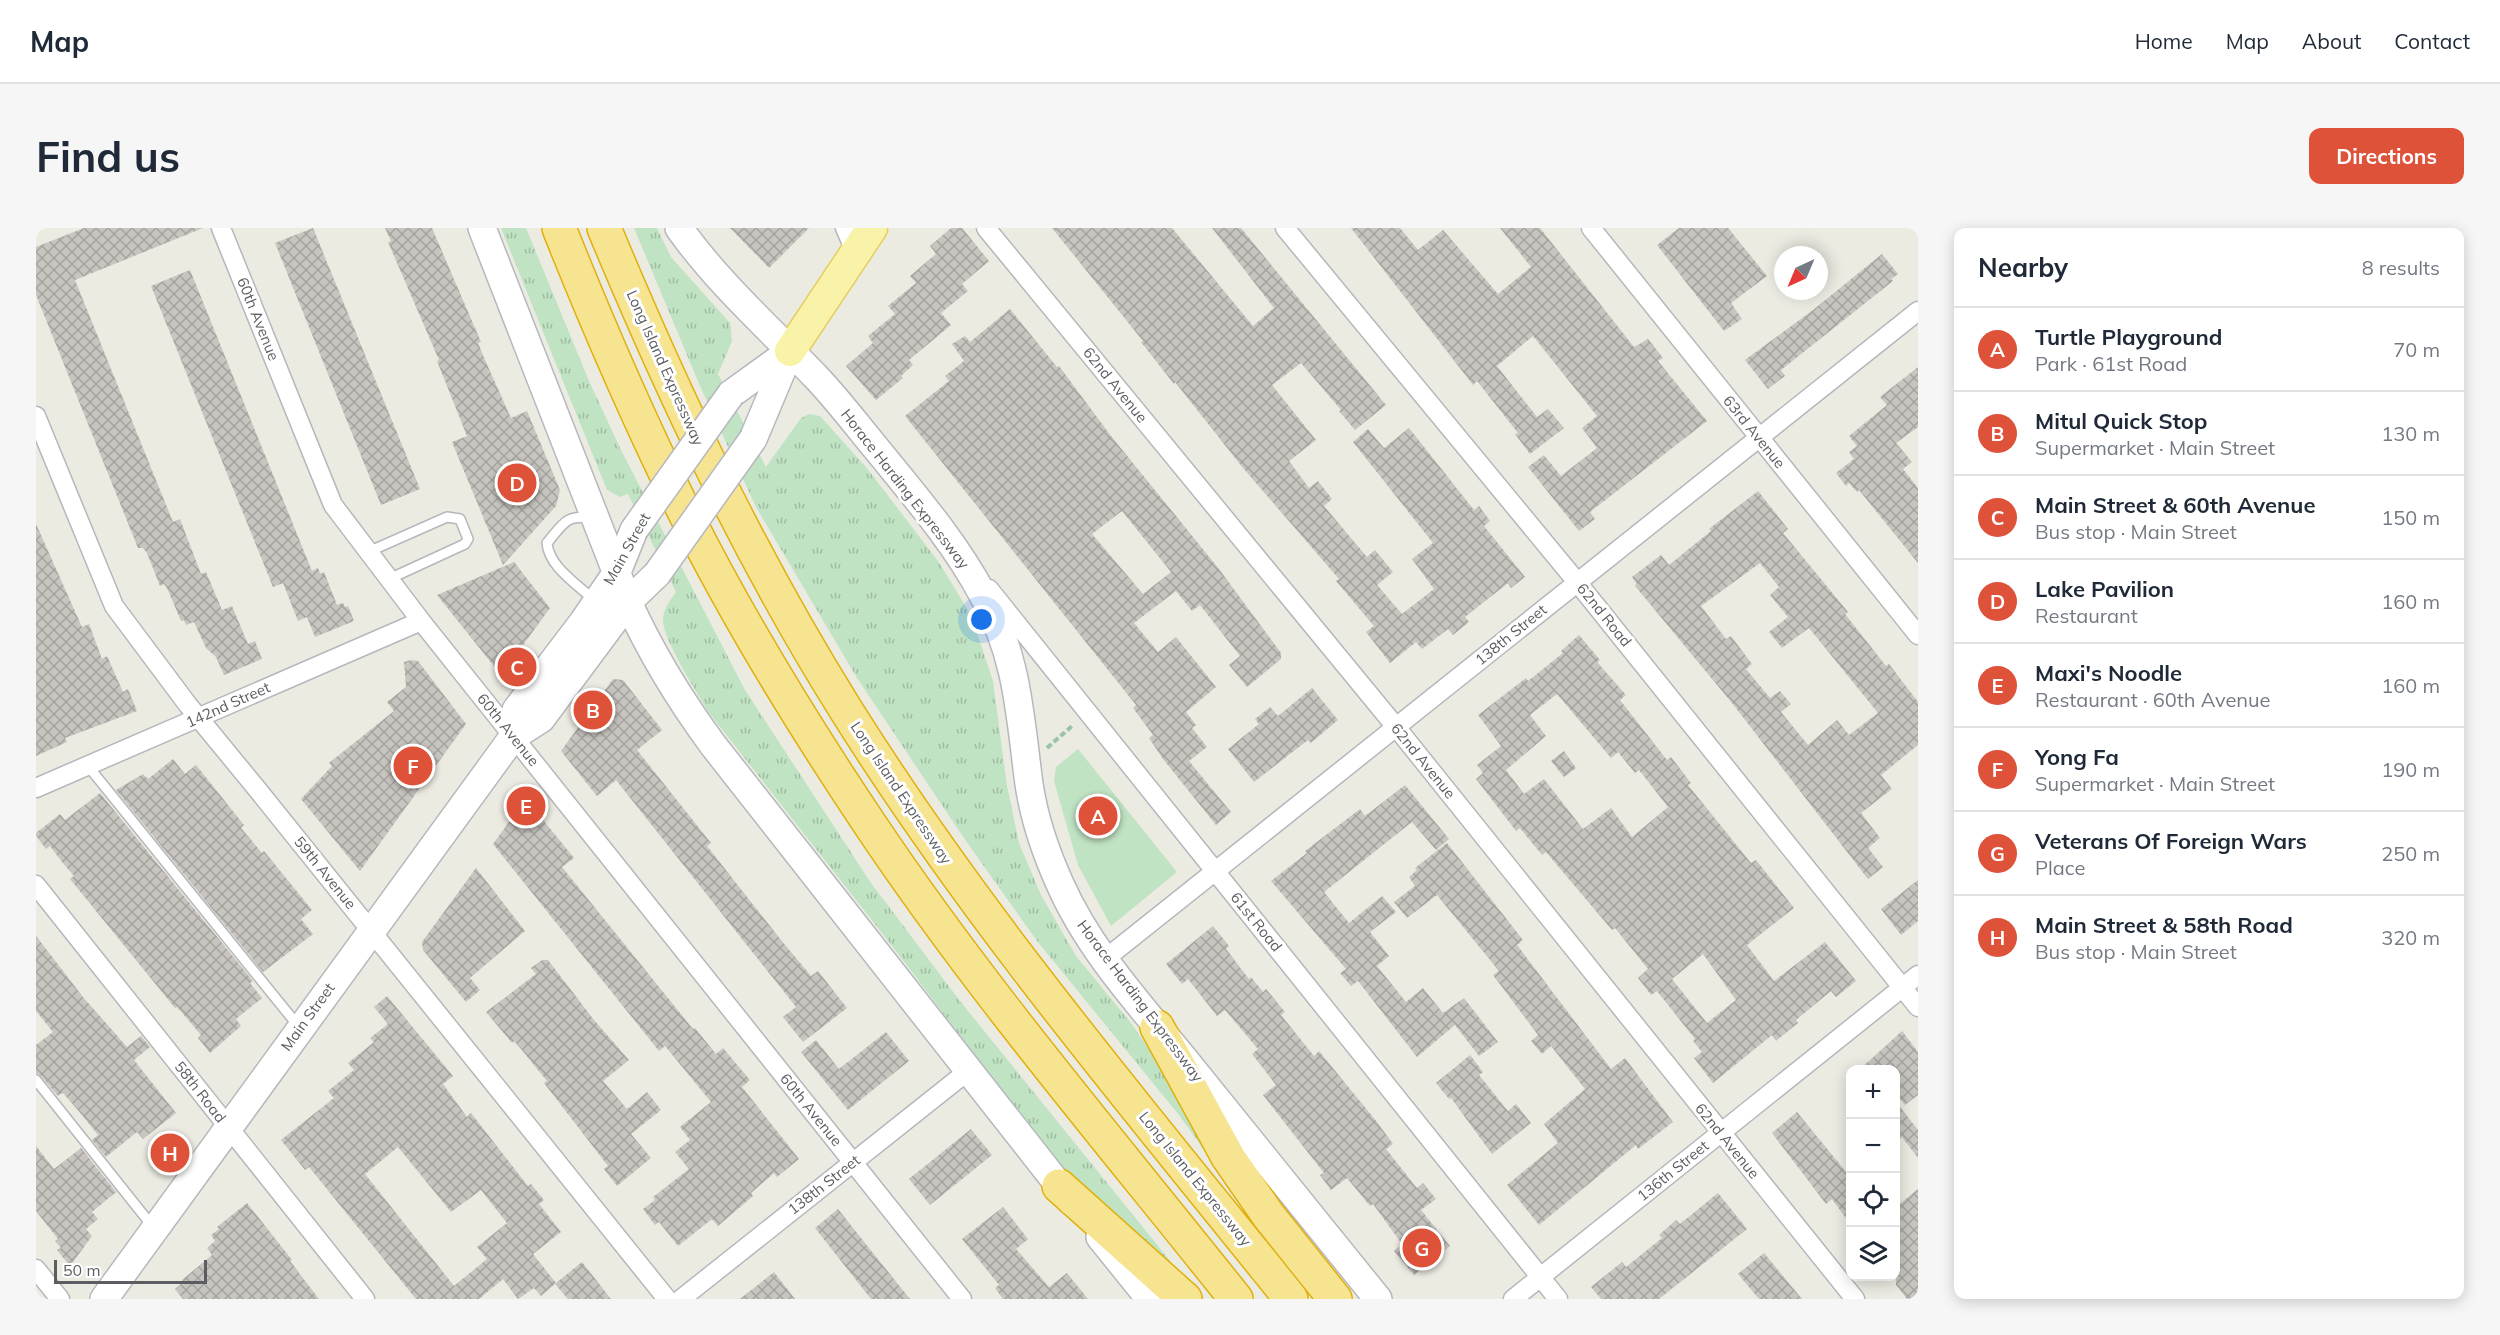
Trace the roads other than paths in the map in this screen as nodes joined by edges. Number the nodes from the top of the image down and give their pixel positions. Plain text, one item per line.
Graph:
1 (221, 228) edge
2 (482, 228) edge
3 (559, 228) edge
4 (604, 228) edge
5 (679, 228) edge
6 (872, 228) edge
7 (986, 228) edge
8 (1285, 228) edge
9 (1591, 228) edge
10 (850, 241) edge
11 (1918, 311) edge
12 (790, 351) junction
13 (36, 416) edge
14 (1758, 437) junction
15 (596, 519) junction
16 (953, 546) junction
17 (368, 552) junction
18 (617, 572) junction
19 (389, 579) junction
20 (1577, 582) junction
21 (596, 601) junction
22 (628, 602) junction
23 (421, 621) junction
24 (1918, 635) edge
25 (199, 719) junction
26 (1396, 727) junction
27 (513, 737) junction
28 (87, 766) junction
29 (36, 788) edge
30 (1215, 871) junction
31 (36, 885) edge
32 (371, 931) junction
33 (1105, 959) junction
34 (1918, 975) edge
35 (1903, 988) junction
36 (1918, 1007) edge
37 (1157, 1027) junction
38 (300, 1028) junction
39 (968, 1071) junction
40 (36, 1080) edge
41 (228, 1127) junction
42 (1721, 1133) junction
43 (853, 1162) junction
44 (1059, 1186) junction
45 (154, 1229) junction
46 (36, 1269) edge
47 (1541, 1276) junction
48 (60, 1299) edge
49 (104, 1299) edge
50 (366, 1299) edge
51 (667, 1299) edge
52 (681, 1299) edge
53 (962, 1299) edge
54 (1150, 1299) edge
55 (1185, 1299) edge
56 (1236, 1299) edge
57 (1291, 1299) edge
58 (1335, 1299) edge
59 (1378, 1299) edge
60 (1513, 1299) edge
61 (1558, 1299) edge
62 (1855, 1299) edge

1 - 17 street, 60th Avenue
2 - 15 main road
3 - 56 highway
4 - 57 highway, Long Island Expressway
5 - 12 main road, Horace Harding Expressway
6 - 10 main road, Main Street
7 - 26 street, 62nd Avenue
8 - 20 street, 62nd Road
9 - 14 street, 63rd Avenue
10 - 12 main road, Main Street
11 - 14 street, 138th Street
12 - 16 main road, Horace Harding Expressway
12 - 18 main road, Main Street, bridge
12 - 22 main road, Main Street, bridge
13 - 25 street, 59th Avenue
14 - 20 street, 138th Street
14 - 24 street, 63rd Avenue
15 - 18 main road
15 - 21 lane
16 - 30 street, 61st Road
16 - 33 main road, Horace Harding Expressway
17 - 19 street, 60th Avenue
17 - 19 lane
18 - 21 main road, Main Street
18 - 22 main road
19 - 23 street, 60th Avenue
20 - 26 street, 138th Street
20 - 35 street, 62nd Road
21 - 27 main road, Main Street
22 - 27 main road, Main Street
22 - 39 main road
23 - 25 street, 142nd Street
23 - 27 street, 60th Avenue
25 - 28 street, 142nd Street
25 - 32 street, 59th Avenue
26 - 30 street, 138th Street
26 - 42 street, 62nd Avenue
27 - 32 main road, Main Street
27 - 43 street, 60th Avenue
28 - 29 street, 142nd Street
28 - 38 lane
30 - 33 street, 138th Street
30 - 47 street, 61st Road
31 - 41 street, 58th Road
32 - 38 main road, Main Street
32 - 51 street, 59th Avenue
33 - 37 main road, Horace Harding Expressway
34 - 35 street, 136th Street
35 - 36 street, 62nd Road
35 - 42 street, 136th Street
37 - 58 highway
37 - 59 main road, Horace Harding Expressway
38 - 41 main road, Main Street
39 - 43 street, 138th Street
39 - 44 main road
40 - 45 lane
41 - 45 main road, Main Street
41 - 50 street, 58th Road
42 - 47 street, 136th Street
42 - 62 street, 62nd Avenue
43 - 52 street, 138th Street
43 - 53 street, 60th Avenue
44 - 54 main road
44 - 55 highway
45 - 49 main road, Main Street
46 - 48 street
47 - 60 street, 136th Street
47 - 61 street, 61st Road

